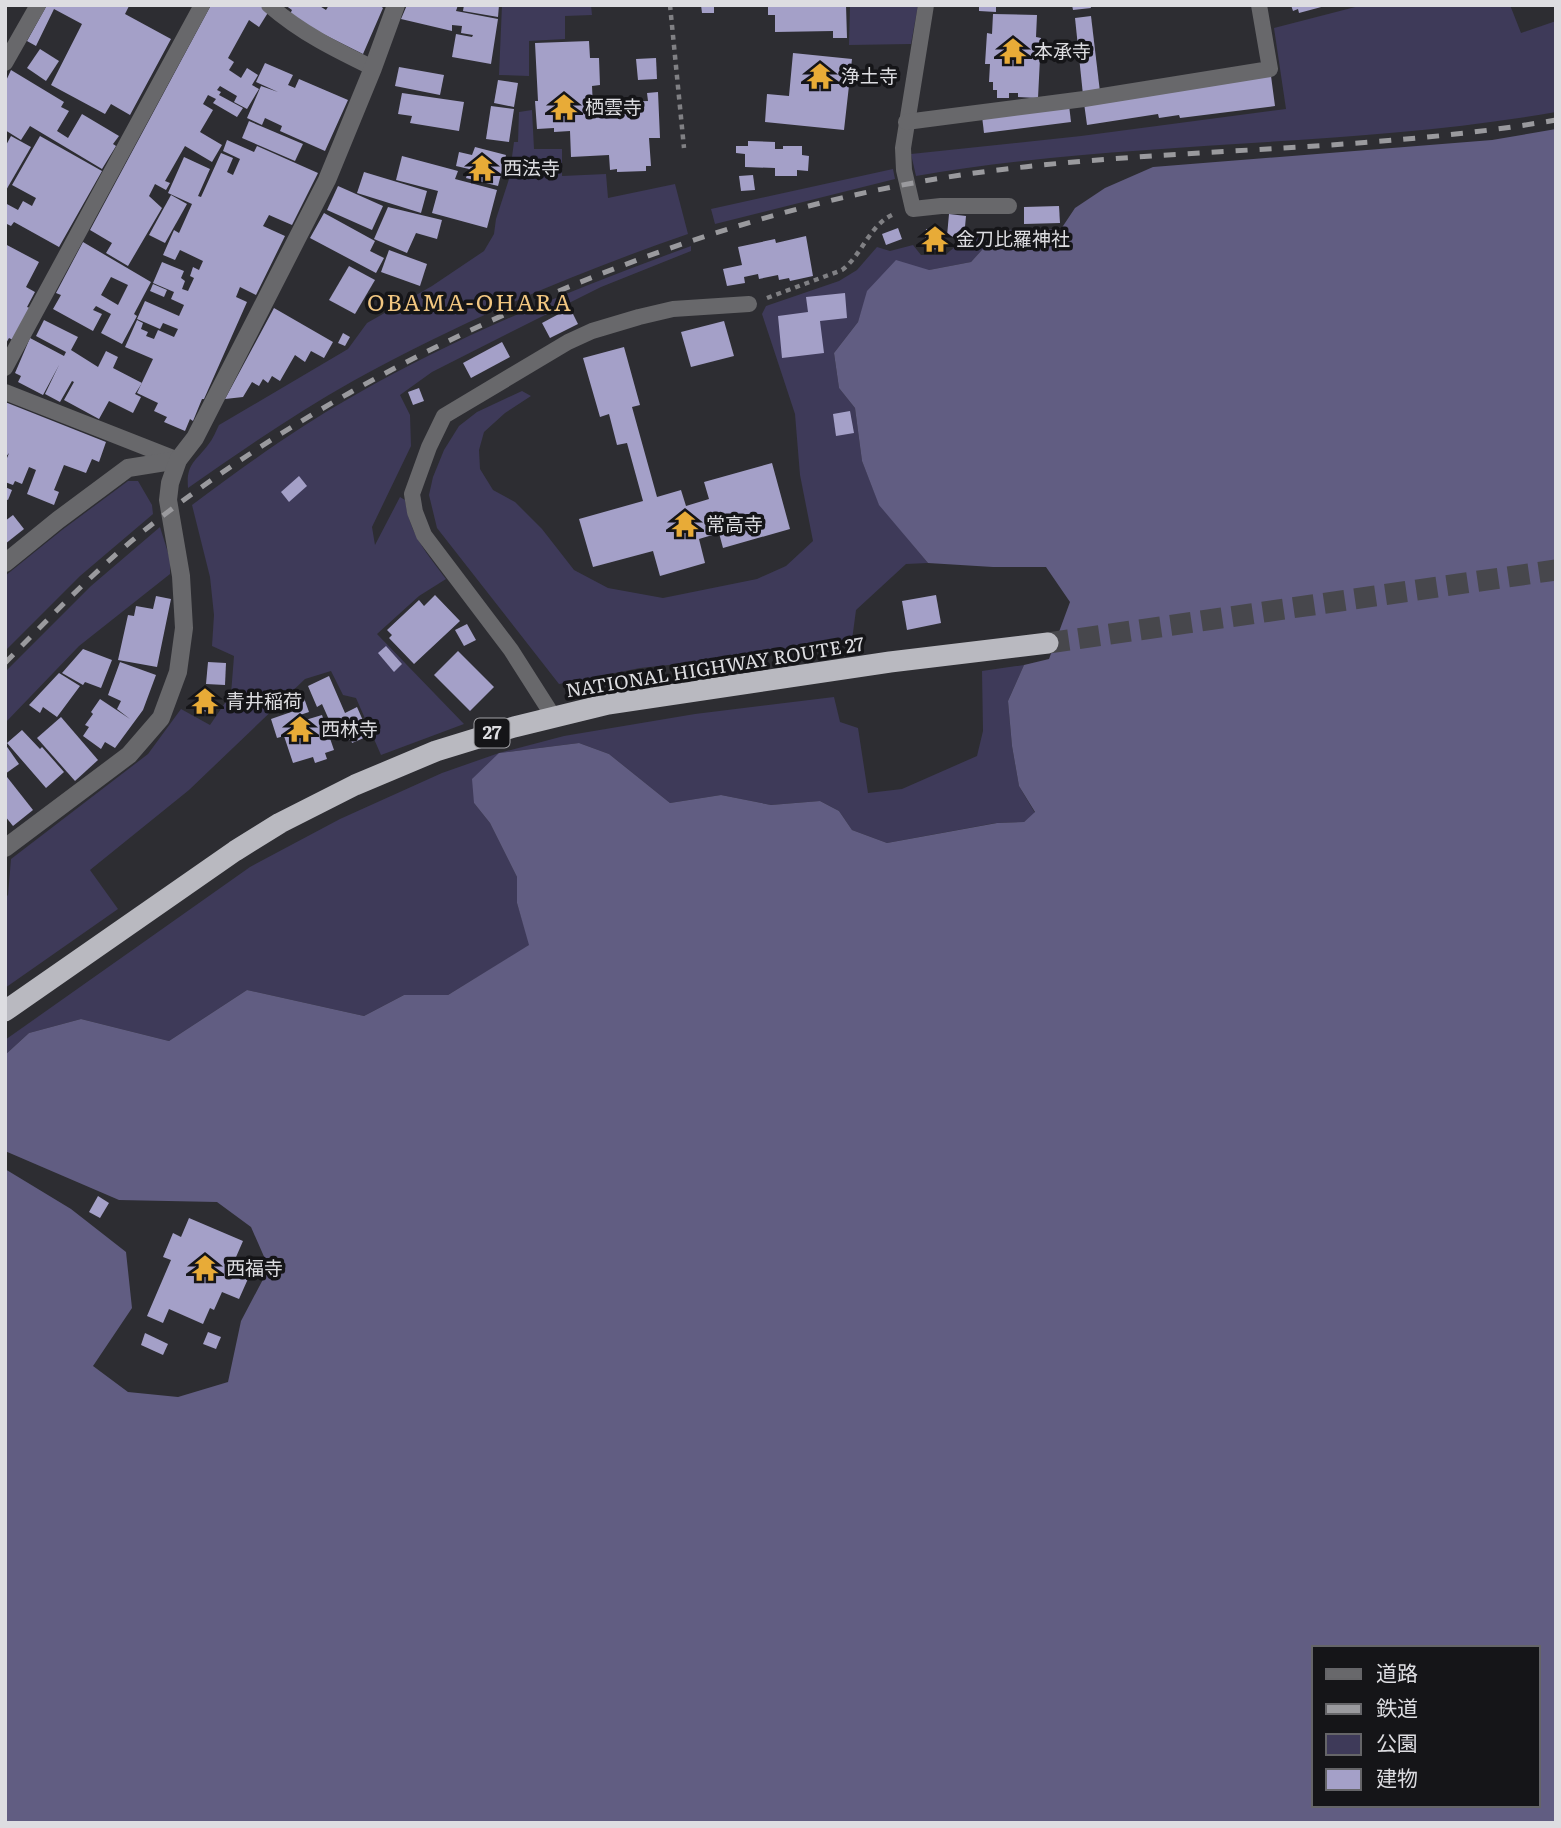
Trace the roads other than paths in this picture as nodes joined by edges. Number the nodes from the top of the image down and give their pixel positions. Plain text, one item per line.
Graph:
1 (38, 5) edge
2 (202, 5) edge
3 (269, 5) edge
4 (396, 5) edge
5 (926, 5) edge
6 (1259, 5) edge
7 (5, 63) edge
8 (373, 68) junction
9 (906, 122) junction
10 (1009, 206) dead end
11 (749, 304) road end
12 (5, 368) edge
13 (5, 392) edge
14 (178, 460) junction
15 (5, 563) edge
16 (1048, 643) tunnel mouth
17 (553, 716) junction
18 (5, 848) edge
19 (5, 1011) edge

1 - 7 lane
2 - 12 lane
3 - 8 lane
4 - 8 street
5 - 9 lane
6 - 9 lane
8 - 14 street
9 - 10 lane
11 - 17 lane
13 - 14 lane
14 - 15 street
14 - 18 street
16 - 17 highway, NATIONAL HIGHWAY ROUTE 27 / 27
17 - 19 highway, NATIONAL HIGHWAY ROUTE 27 / 27

